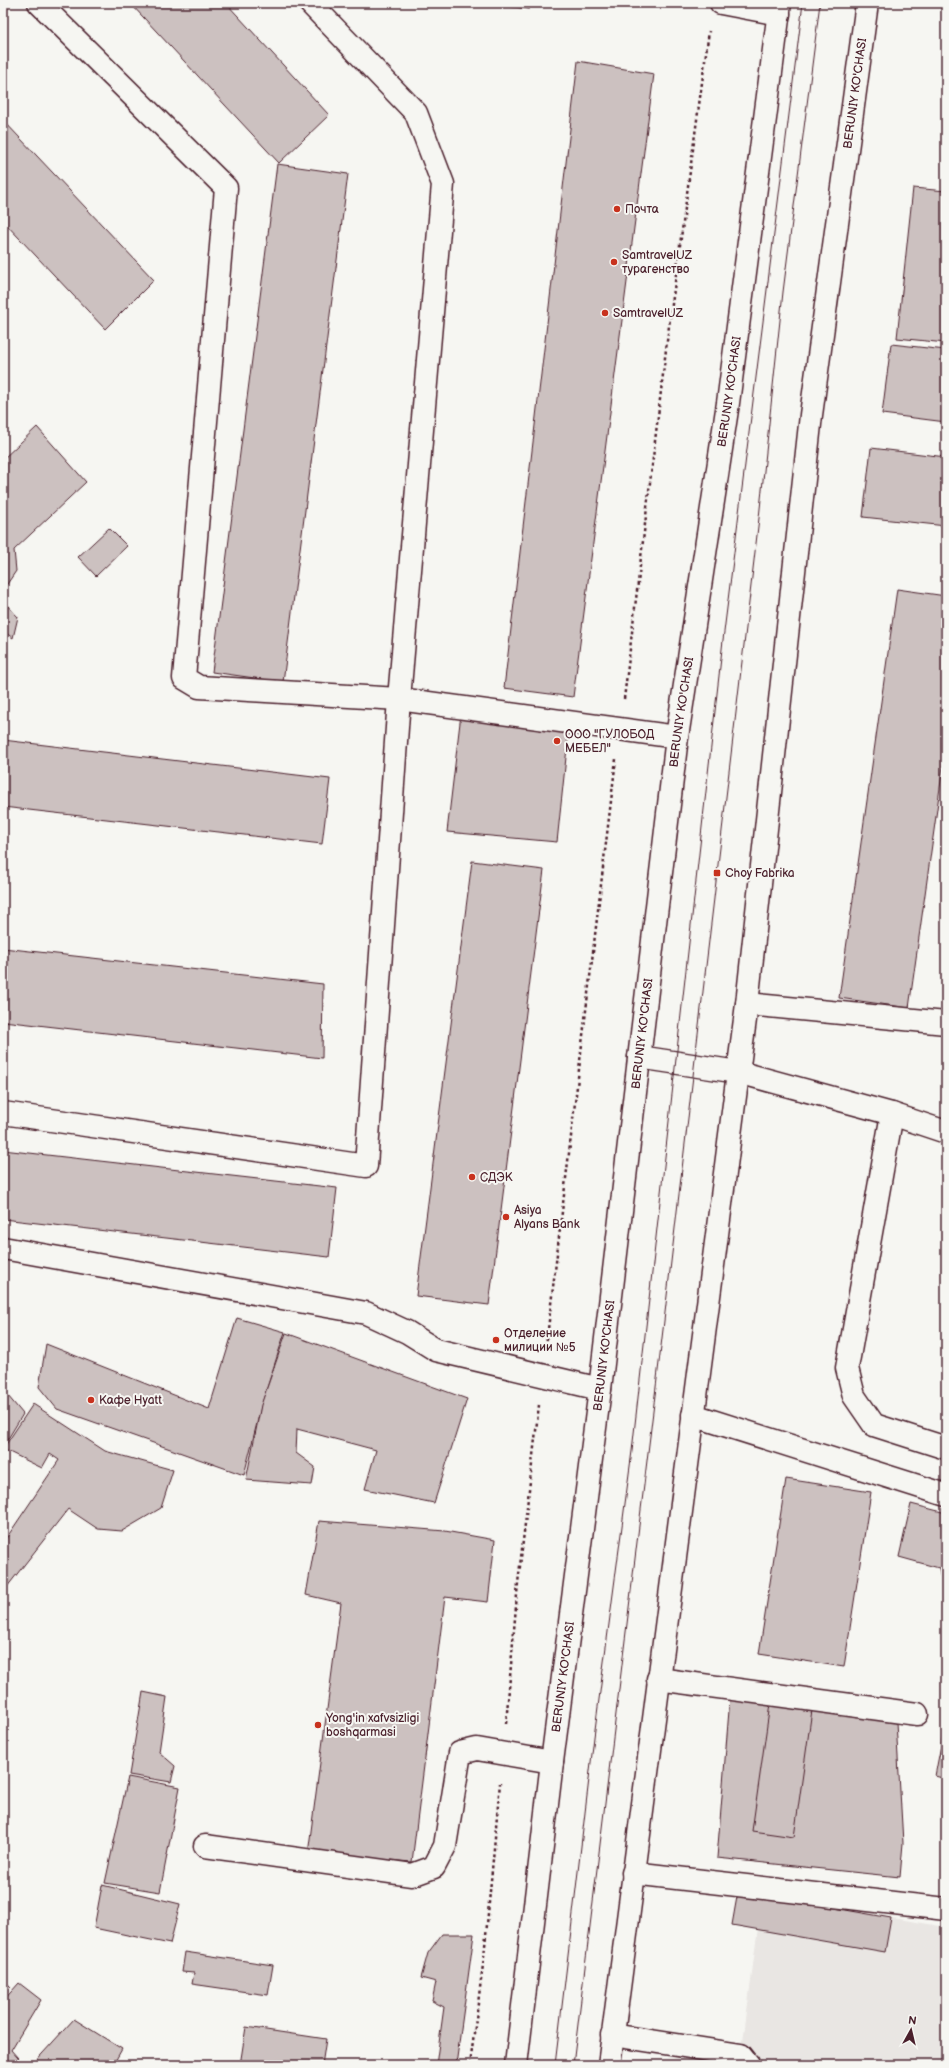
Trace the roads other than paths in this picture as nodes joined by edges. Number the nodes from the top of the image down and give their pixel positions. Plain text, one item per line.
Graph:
1 (39, 3) edge
2 (310, 3) edge
3 (721, 3) edge
4 (867, 3) edge
5 (779, 8) edge
6 (399, 699) junction
7 (677, 737) junction
8 (747, 1004) junction
9 (946, 1023) edge
10 (639, 1057) junction
11 (738, 1072) junction
12 (3, 1113) edge
13 (892, 1114) junction
14 (946, 1132) edge
15 (3, 1248) edge
16 (600, 1389) junction
17 (693, 1415) junction
18 (946, 1448) edge
19 (946, 1495) edge
20 (658, 1679) junction
21 (917, 1714) dead end
22 (552, 1762) junction
23 (205, 1846) dead end
24 (633, 1873) junction
25 (946, 1909) edge
26 (612, 2035) junction
27 (516, 2065) edge
28 (609, 2065) edge
29 (748, 2065) edge

1 - 6 main road
2 - 6 main road
3 - 5 main road
4 - 8 main road, BERUNIY KO'CHASI
5 - 7 main road, BERUNIY KO'CHASI
6 - 7 main road
6 - 12 main road
7 - 10 main road, BERUNIY KO'CHASI
8 - 9 main road
8 - 11 main road, BERUNIY KO'CHASI
10 - 11 main road
10 - 16 main road, BERUNIY KO'CHASI
11 - 13 main road
11 - 17 main road, BERUNIY KO'CHASI
13 - 14 main road
13 - 18 main road
15 - 16 main road
16 - 22 main road, BERUNIY KO'CHASI
17 - 19 main road
17 - 20 main road, BERUNIY KO'CHASI
20 - 21 main road
20 - 24 main road, BERUNIY KO'CHASI
22 - 23 main road
22 - 27 main road, BERUNIY KO'CHASI
24 - 25 main road
24 - 26 main road, BERUNIY KO'CHASI
26 - 28 main road, BERUNIY KO'CHASI
26 - 29 main road

